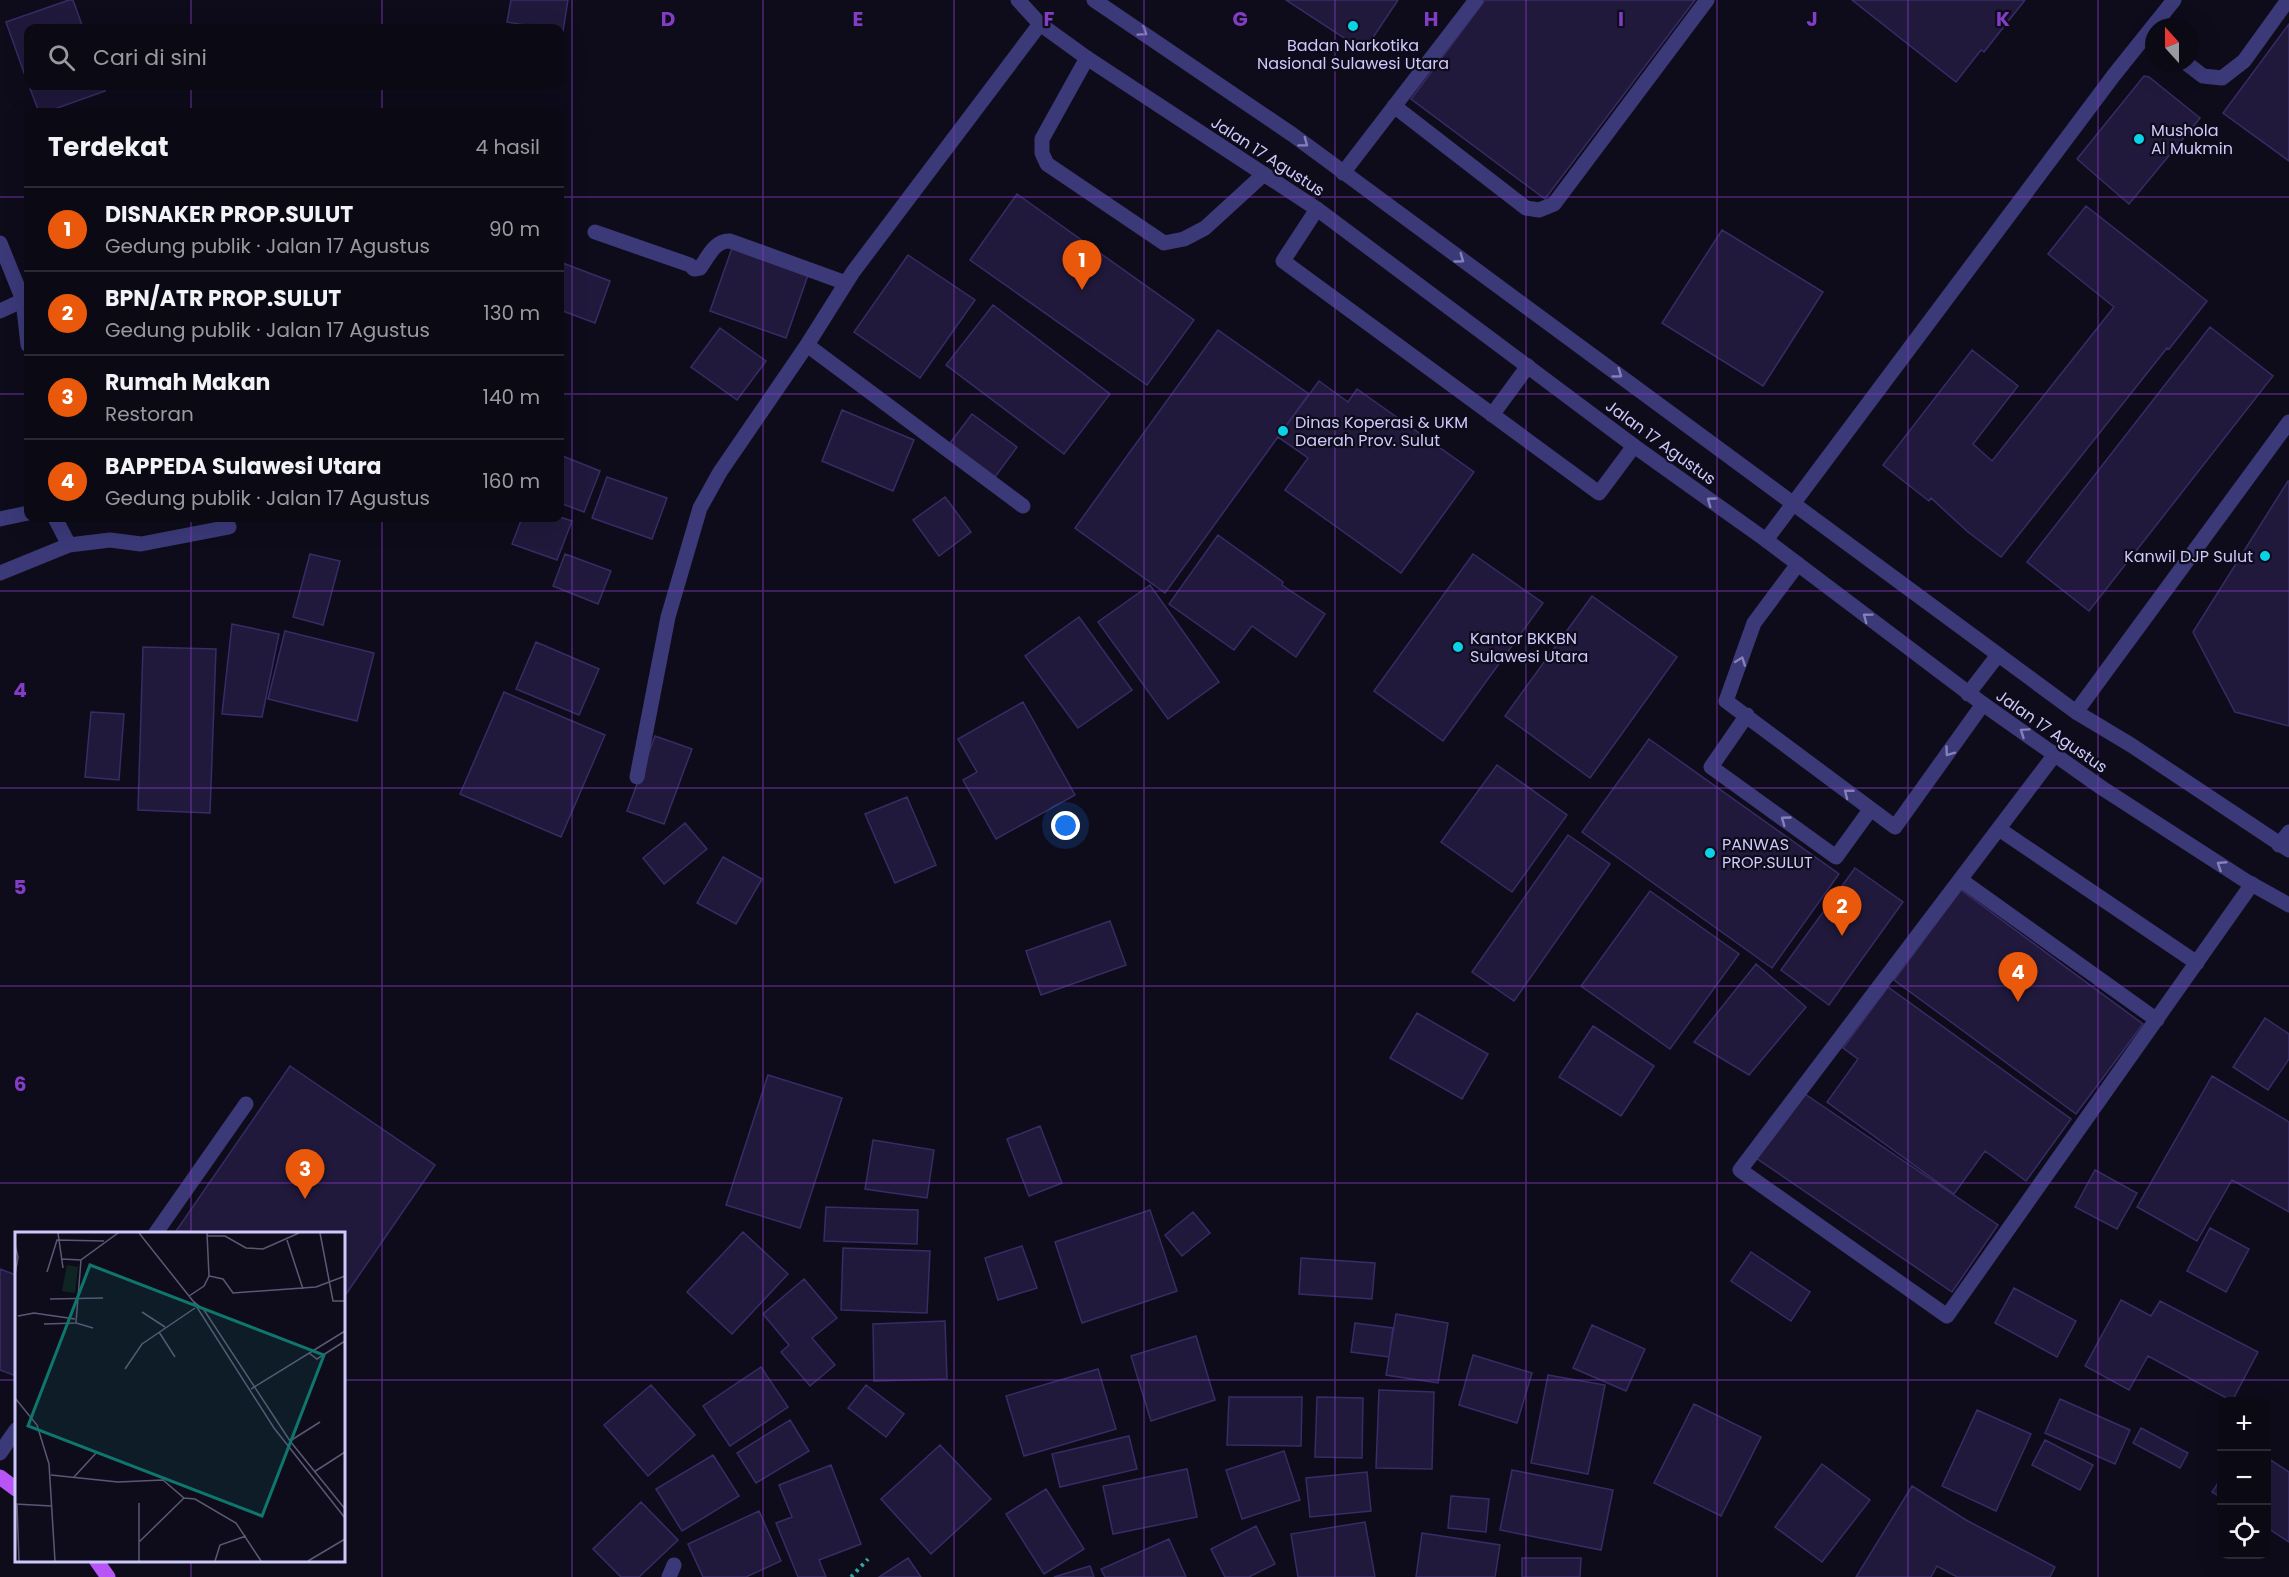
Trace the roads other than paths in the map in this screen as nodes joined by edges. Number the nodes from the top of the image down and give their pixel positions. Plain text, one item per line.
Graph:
1 (1018, 0) edge
2 (1094, 0) edge
3 (1476, 0) edge
4 (1707, 0) edge
5 (2174, 0) edge
6 (2288, 0) edge
7 (2162, 18) edge
8 (1040, 24) junction
9 (2145, 41) edge
10 (1087, 58) junction
11 (2198, 72) edge
12 (1394, 106) junction
13 (1343, 173) junction
14 (1264, 174) junction
15 (1317, 209) junction
16 (595, 232) dead end
17 (0, 243) edge
18 (846, 283) junction
19 (24, 295) edge
20 (24, 300) edge
21 (0, 310) edge
22 (807, 345) junction
23 (1528, 366) junction
24 (1492, 415) junction
25 (2289, 422) edge
26 (1634, 446) junction
27 (1793, 503) junction
28 (1023, 506) dead end
29 (24, 514) edge
30 (0, 519) edge
31 (57, 522) edge
32 (229, 527) dead end
33 (1766, 540) junction
34 (69, 545) junction
35 (1798, 564) junction
36 (0, 573) edge
37 (1998, 655) junction
38 (1968, 694) junction
39 (1983, 704) junction
40 (2076, 712) junction
41 (1747, 715) junction
42 (2056, 753) junction
43 (637, 777) dead end
44 (1870, 810) junction
45 (1999, 829) junction
46 (2289, 832) edge
47 (2284, 848) edge
48 (1961, 880) junction
49 (2252, 884) junction
50 (2289, 905) edge
51 (2197, 963) junction
52 (2157, 1020) junction
53 (246, 1104) dead end
54 (156, 1232) edge
55 (15, 1431) edge
56 (0, 1453) edge
57 (0, 1477) edge
58 (15, 1488) edge
59 (97, 1562) edge
60 (108, 1577) edge

1 - 8 street, Jalan 17 Agustus
2 -> 13 street, Jalan 17 Agustus
3 - 12 street
4 - 12 street
5 - 7 street
6 - 11 street
8 - 10 street, Jalan 17 Agustus
8 - 18 street
9 - 27 street
10 - 14 street, Jalan 17 Agustus
10 - 14 street
12 - 13 street
13 -> 27 street, Jalan 17 Agustus
14 - 15 street, Jalan 17 Agustus
15 - 23 street, Jalan 17 Agustus
15 - 24 street
16 - 18 street
17 - 19 street
18 - 22 street
20 - 21 street
22 - 28 street
22 - 43 street
23 - 24 street
23 - 26 street, Jalan 17 Agustus
24 - 26 street
25 - 40 street
33 -> 26 street, Jalan 17 Agustus
27 - 33 street
27 - 37 street, Jalan 17 Agustus
29 - 30 street
31 - 34 street
32 - 34 street
33 - 35 street, Jalan 17 Agustus
34 - 36 street
38 -> 35 street, Jalan 17 Agustus
41 -> 35 street
37 - 38 street
37 - 40 street, Jalan 17 Agustus
38 - 39 street, Jalan 17 Agustus
42 -> 39 street, Jalan 17 Agustus
39 -> 44 street
40 - 47 street, Jalan 17 Agustus
44 -> 41 street
44 -> 41 street
42 - 45 street
49 -> 42 street, Jalan 17 Agustus
45 - 48 street
45 - 51 street
46 - 47 street
48 - 52 street
48 - 52 street
49 - 50 street, Jalan 17 Agustus
49 - 51 street
51 - 52 street
53 - 54 street
55 - 56 street
57 - 58 main road
59 - 60 main road

